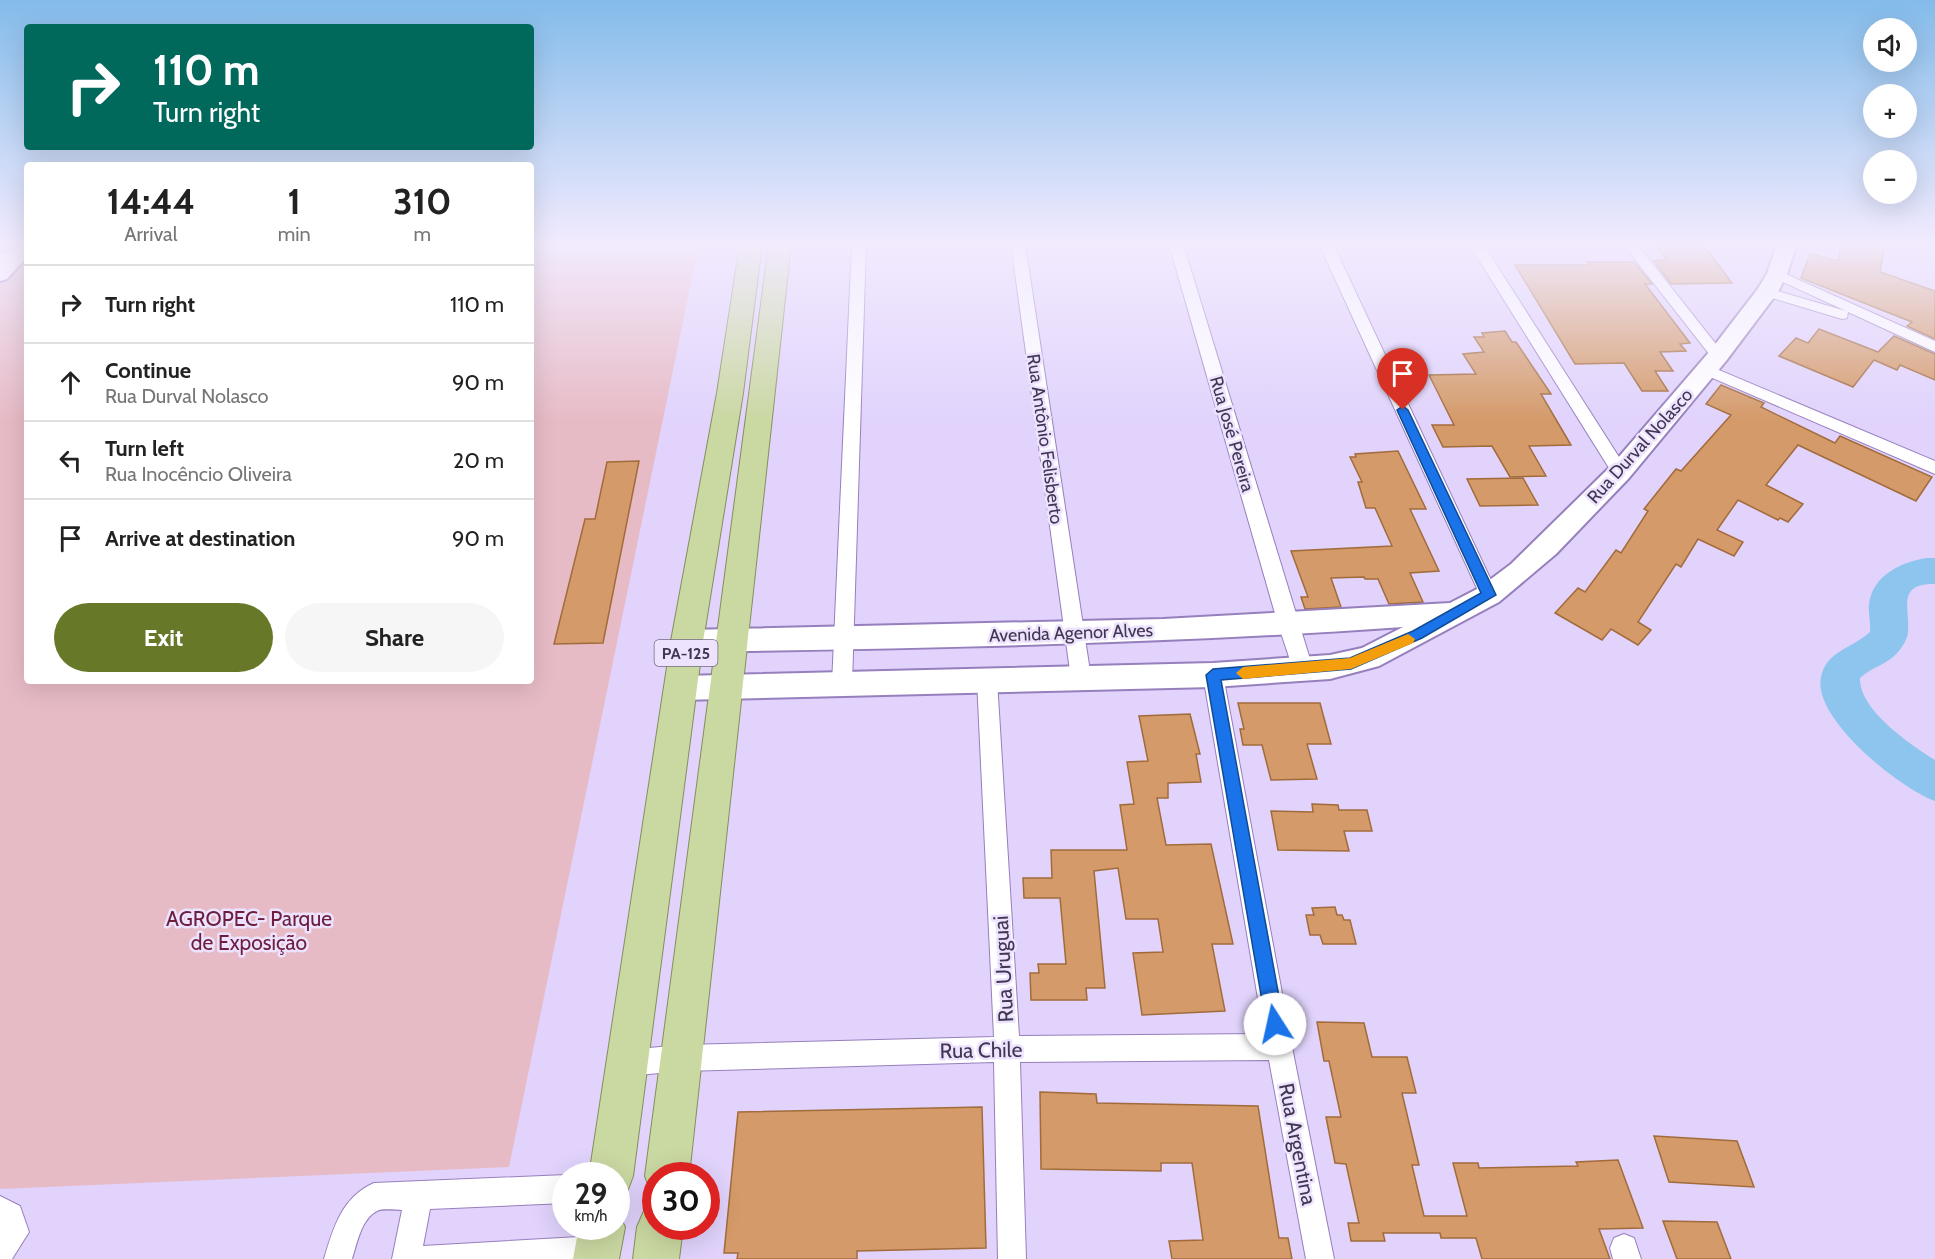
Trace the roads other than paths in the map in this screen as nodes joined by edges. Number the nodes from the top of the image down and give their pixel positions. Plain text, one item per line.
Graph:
1 (755, 303) edge
2 (761, 303) edge
3 (857, 303) edge
4 (1026, 303) edge
5 (1193, 303) edge
6 (1353, 303) edge
7 (1513, 303) edge
8 (1671, 303) edge
9 (1757, 303) edge
10 (1824, 303) edge
11 (1824, 303) edge
12 (1914, 337) junction
13 (1935, 347) edge
14 (1713, 363) junction
15 (764, 392) junction
16 (730, 393) junction
17 (1935, 468) edge
18 (1620, 472) junction
19 (1489, 595) junction
20 (1454, 613) junction
21 (1288, 624) junction
22 (1072, 633) junction
23 (843, 639) junction
24 (732, 640) junction
25 (687, 641) junction
26 (1304, 669) junction
27 (1213, 675) junction
28 (1081, 678) junction
29 (987, 680) junction
30 (843, 684) junction
31 (726, 687) junction
32 (681, 688) junction
33 (1279, 1047) junction
34 (1007, 1048) junction
35 (683, 1058) junction
36 (626, 1063) junction
37 (613, 1162) edge
38 (669, 1162) edge
39 (552, 1189) edge
40 (419, 1194) junction
41 (0, 1210) edge
42 (658, 1240) edge
43 (598, 1245) edge
44 (0, 1251) edge
45 (338, 1259) edge
46 (405, 1259) edge
47 (426, 1259) edge
48 (656, 1259) edge
49 (1012, 1259) edge
50 (1320, 1259) edge

1 - 16 main road, PA-125 / PA-125
2 - 15 main road, PA-125
3 - 23 street
4 - 22 street, Rua Antônio Felisberto
5 - 21 street, Rua José Pereira
6 - 19 street
7 - 18 street
8 - 14 street
9 - 14 street, Rua Durval Nolasco
10 - 12 street
11 - 12 street
12 - 13 street
14 - 17 street
14 - 18 street, Rua Durval Nolasco
15 - 16 main road
15 - 24 main road, PA-125
16 - 25 main road, PA-125 / PA-125
18 - 19 street, Rua Durval Nolasco
19 - 20 street, Rua Durval Nolasco
20 - 21 street, Avenida Agenor Alves
20 - 26 street, Rua Durval Nolasco
21 - 22 street, Avenida Agenor Alves
21 - 26 street, Rua José Pereira
22 - 23 street, Avenida Agenor Alves
22 - 28 street, Rua Antônio Felisberto
23 - 24 street, Avenida Agenor Alves
23 - 30 street
24 - 25 street, Avenida Agenor Alves
24 - 31 main road, PA-125
25 - 32 main road, PA-125 / PA-125
26 - 27 street, Rua Durval Nolasco
27 - 28 street, Rua Durval Nolasco
27 - 33 street, Rua Argentina
28 - 29 street, Rua Durval Nolasco
29 - 30 street, Rua Durval Nolasco
29 - 34 street, Rua Uruguai
30 - 31 street, Rua Durval Nolasco
31 - 32 street, Rua Durval Nolasco
31 - 35 main road, PA-125
32 - 36 main road, PA-125 / PA-125
33 - 34 street, Rua Chile
33 - 50 street, Rua Argentina
34 - 35 street, Rua Chile
34 - 49 street, Rua Uruguai
35 - 36 street, Rua Chile
35 - 38 main road, PA-125
36 - 37 main road, PA-125 / PA-125
39 - 40 street
40 - 45 street
40 - 46 street
41 - 44 street
42 - 48 main road
43 - 47 street

